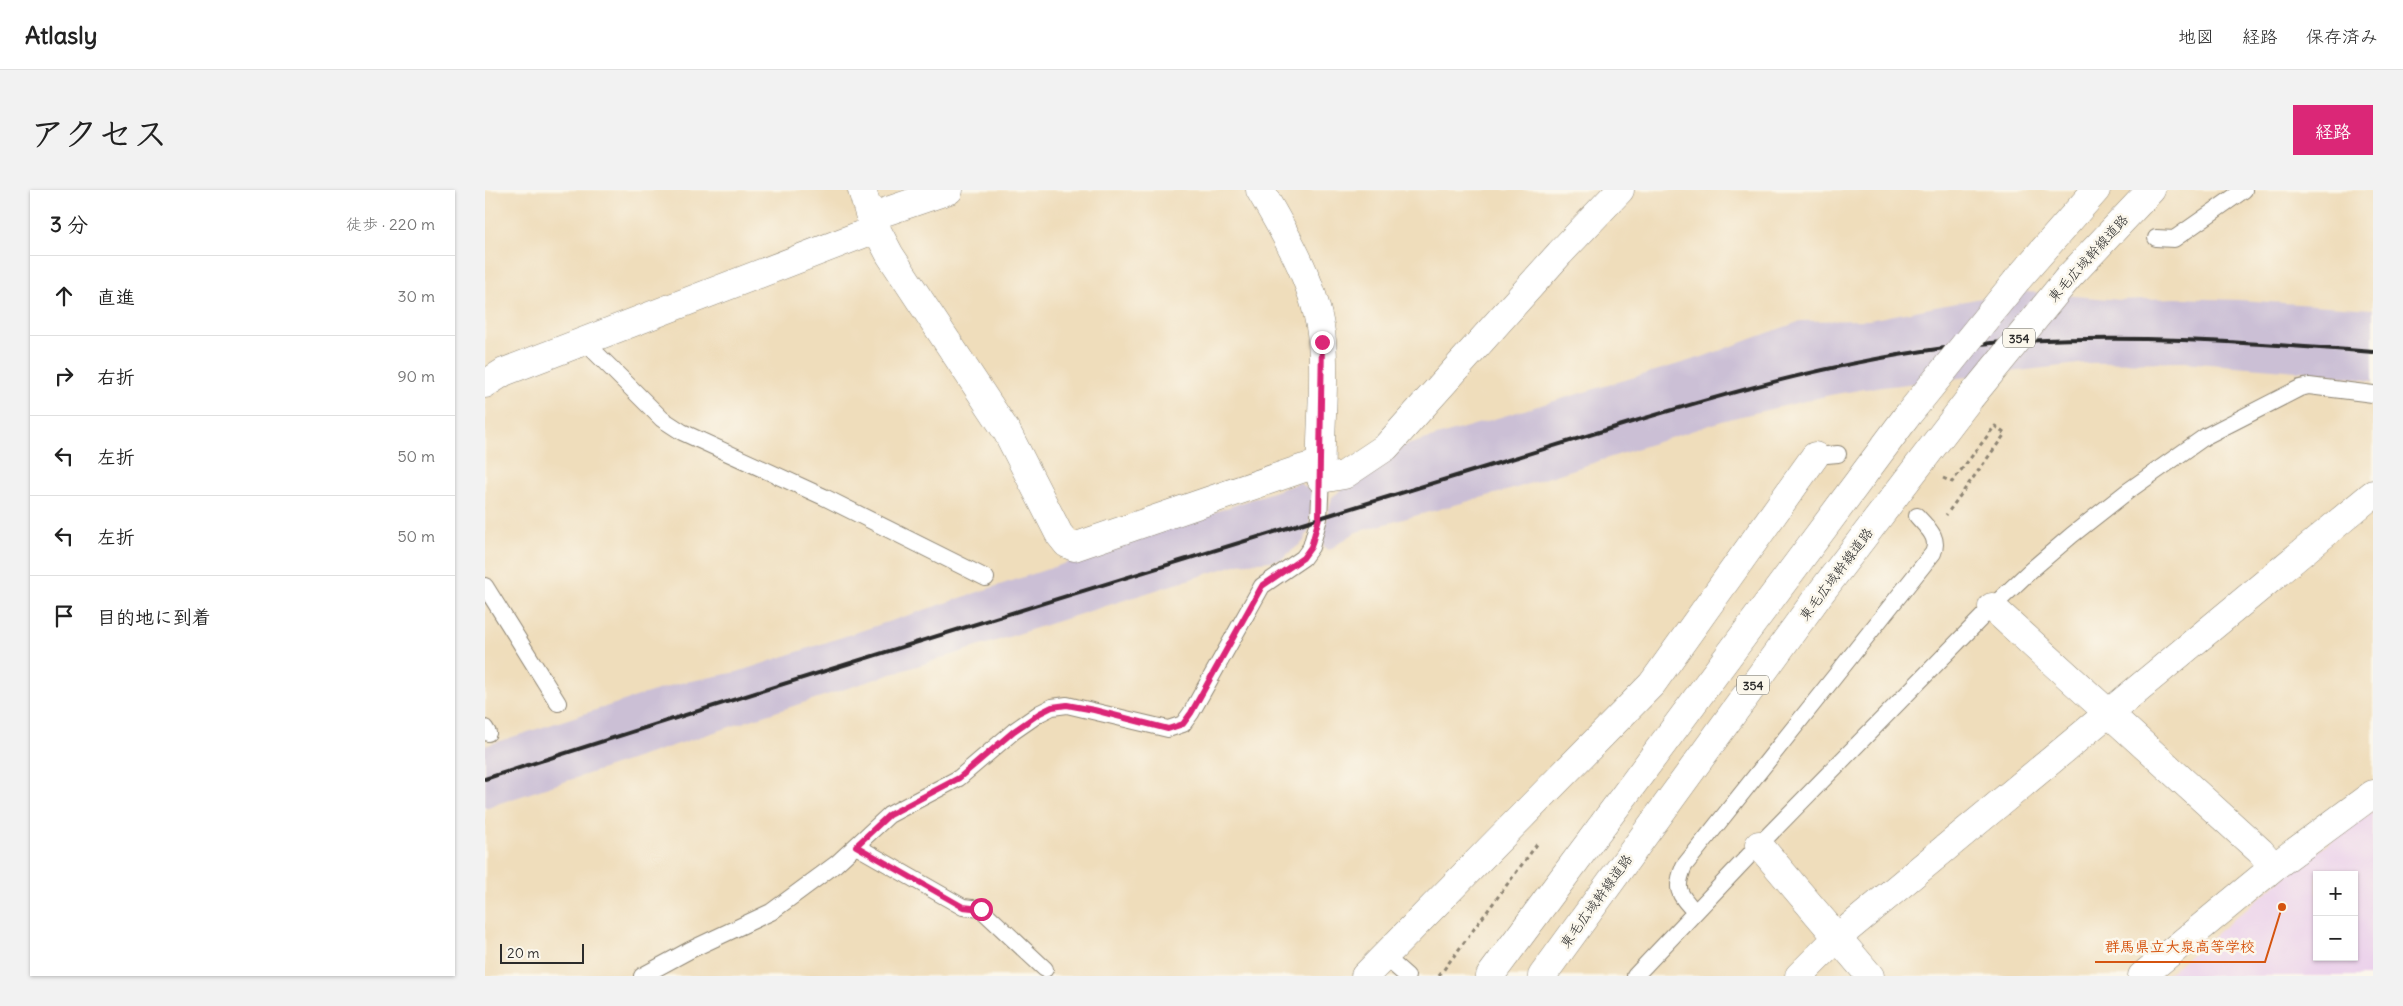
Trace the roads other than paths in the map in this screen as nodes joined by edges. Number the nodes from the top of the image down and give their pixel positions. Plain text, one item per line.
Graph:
1 (862, 190) edge
2 (949, 190) edge
3 (1260, 190) edge
4 (1620, 190) edge
5 (2097, 190) edge
6 (2151, 190) edge
7 (2245, 190) edge
8 (873, 223) junction
9 (2156, 238) dead end
10 (588, 342) junction
11 (485, 384) edge
12 (2373, 394) edge
13 (1826, 455) dead end
14 (1321, 472) junction
15 (2373, 494) edge
16 (1917, 516) dead end
17 (986, 578) dead end
18 (485, 586) edge
19 (1992, 607) junction
20 (558, 703) dead end
21 (2109, 713) junction
22 (2373, 794) edge
23 (1759, 845) junction
24 (856, 846) junction
25 (2274, 867) junction
26 (1695, 912) junction
27 (1838, 937) junction
28 (1383, 955) junction
29 (1045, 969) dead end
30 (642, 976) edge
31 (1365, 976) edge
32 (1407, 976) edge
33 (1491, 976) edge
34 (1542, 976) edge
35 (1635, 976) edge
36 (1799, 976) edge
37 (1870, 976) edge
38 (2142, 976) edge

1 - 8 main road
2 - 8 main road
3 - 14 main road
4 - 14 main road
5 - 33 main road, 354, bridge
6 - 34 main road, 東毛広域幹線道路 / 354, bridge
7 - 9 lane
8 - 10 main road
8 - 14 main road
10 - 11 main road
10 - 17 lane
12 - 19 lane
13 - 28 main road
14 - 24 lane
15 - 21 main road
16 - 26 lane
18 - 20 lane
19 - 21 main road
19 - 23 lane
21 - 25 main road
21 - 27 main road
22 - 25 main road
23 - 26 lane
23 - 27 main road
24 - 29 lane
24 - 30 lane
25 - 38 main road
26 - 35 lane
27 - 36 main road
27 - 37 main road
28 - 31 main road
28 - 32 lane

